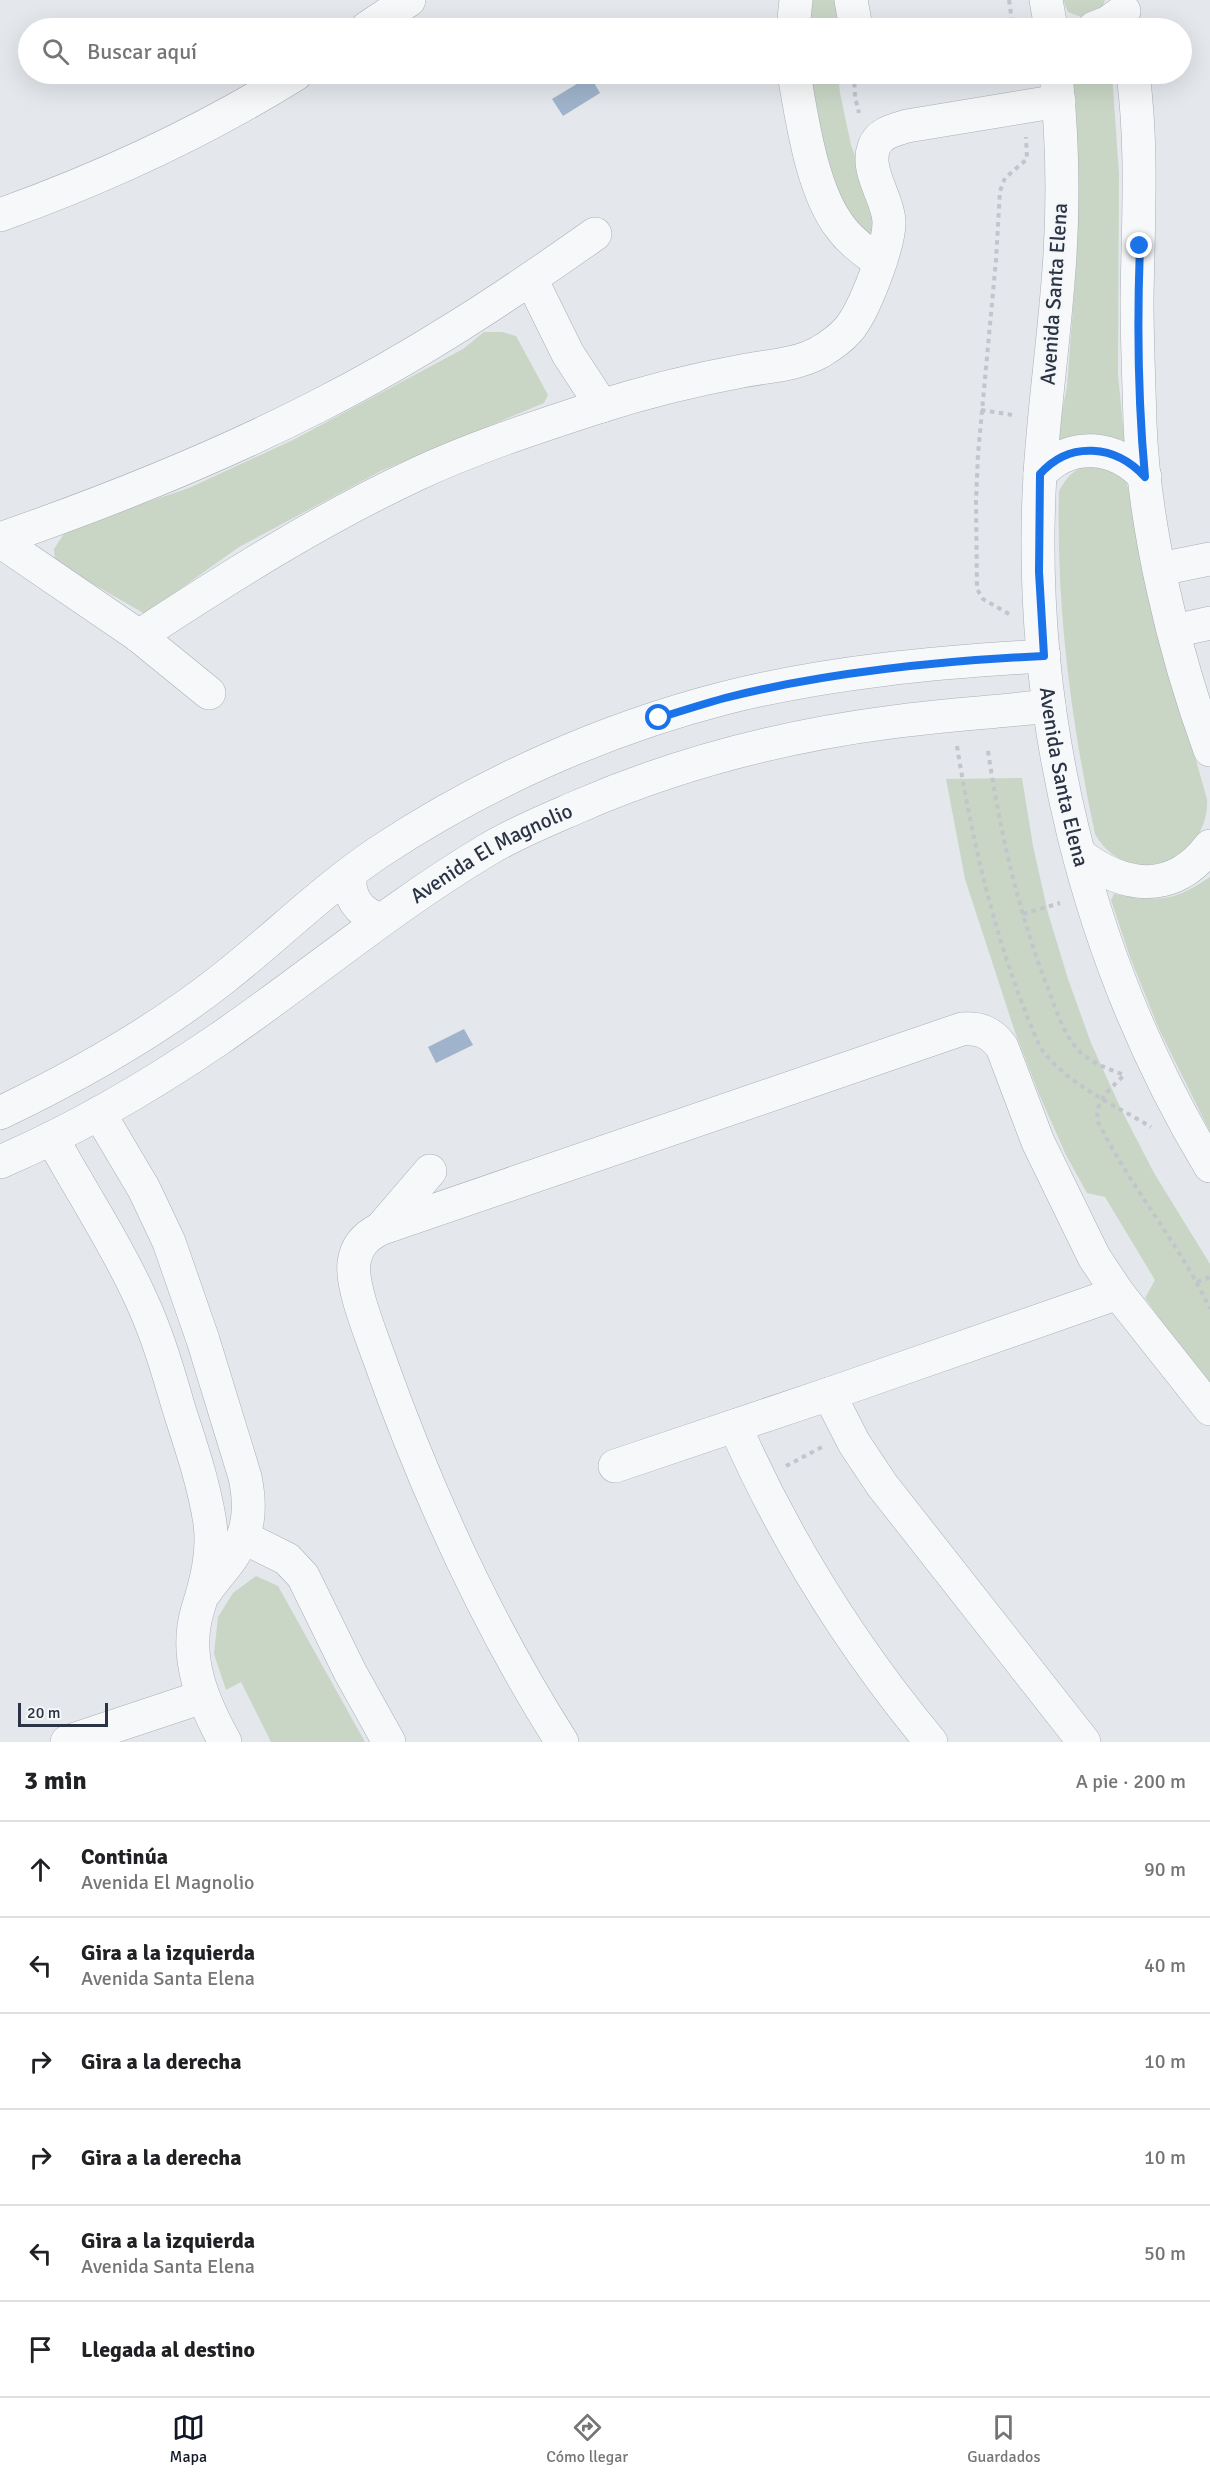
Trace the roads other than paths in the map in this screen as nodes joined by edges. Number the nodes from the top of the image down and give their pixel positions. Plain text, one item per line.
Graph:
1 (409, 0) edge
2 (796, 0) edge
3 (851, 0) edge
4 (1046, 0) edge
5 (382, 18) edge
6 (794, 18) edge
7 (854, 18) edge
8 (1049, 18) edge
9 (278, 84) edge
10 (796, 84) edge
11 (1134, 84) edge
12 (1058, 87) edge
13 (0, 216) edge
14 (595, 234) dead end
15 (879, 262) junction
16 (531, 279) junction
17 (602, 406) junction
18 (1040, 474) junction
19 (1145, 477) junction
20 (0, 540) edge
21 (1210, 559) edge
22 (1160, 569) junction
23 (1210, 622) edge
24 (1174, 631) junction
25 (140, 636) junction
26 (1044, 656) junction
27 (209, 693) dead end
28 (1049, 706) junction
29 (1210, 750) edge
30 (1210, 846) edge
31 (1080, 855) junction
32 (350, 874) junction
33 (310, 906) junction
34 (380, 920) junction
35 (342, 948) junction
36 (0, 1113) edge
37 (99, 1113) junction
38 (52, 1138) junction
39 (0, 1162) edge
40 (1210, 1166) edge
41 (430, 1171) dead end
42 (380, 1228) junction
43 (1118, 1293) junction
44 (829, 1394) junction
45 (1210, 1409) edge
46 (735, 1426) junction
47 (615, 1467) dead end
48 (243, 1537) junction
49 (202, 1598) junction
50 (202, 1697) junction
51 (67, 1742) edge
52 (225, 1742) edge
53 (389, 1742) edge
54 (562, 1742) edge
55 (931, 1742) edge
56 (1084, 1742) edge

1 - 5 street
2 - 6 street
3 - 7 street
4 - 8 street
9 - 13 street
10 - 15 street
11 - 19 street
12 - 15 street
12 - 18 street, Avenida Santa Elena
14 - 16 street
15 - 17 street
16 - 17 street
16 - 20 street
17 - 25 street
18 - 19 street
18 - 26 street, Avenida Santa Elena
19 - 22 street
20 - 25 street
21 - 22 street
22 - 24 street
23 - 24 street
24 - 29 street
25 - 27 street
26 - 28 street, Avenida Santa Elena
26 - 32 street
28 - 31 street, Avenida Santa Elena
28 - 34 street, Avenida El Magnolio
30 - 31 street
31 - 40 street, Avenida Santa Elena
32 - 33 street
32 - 34 street
33 - 35 street
33 - 36 street
34 - 35 street, Avenida El Magnolio
35 - 37 street, Avenida El Magnolio
37 - 38 street, Avenida El Magnolio
37 - 48 street
38 - 39 street, Avenida El Magnolio
38 - 49 street
41 - 42 street
42 - 43 street
42 - 54 street
43 - 44 street
43 - 45 street
44 - 46 street
44 - 56 street
46 - 47 street
46 - 55 street
48 - 49 street
48 - 53 street
49 - 50 street
50 - 51 street
50 - 52 street

